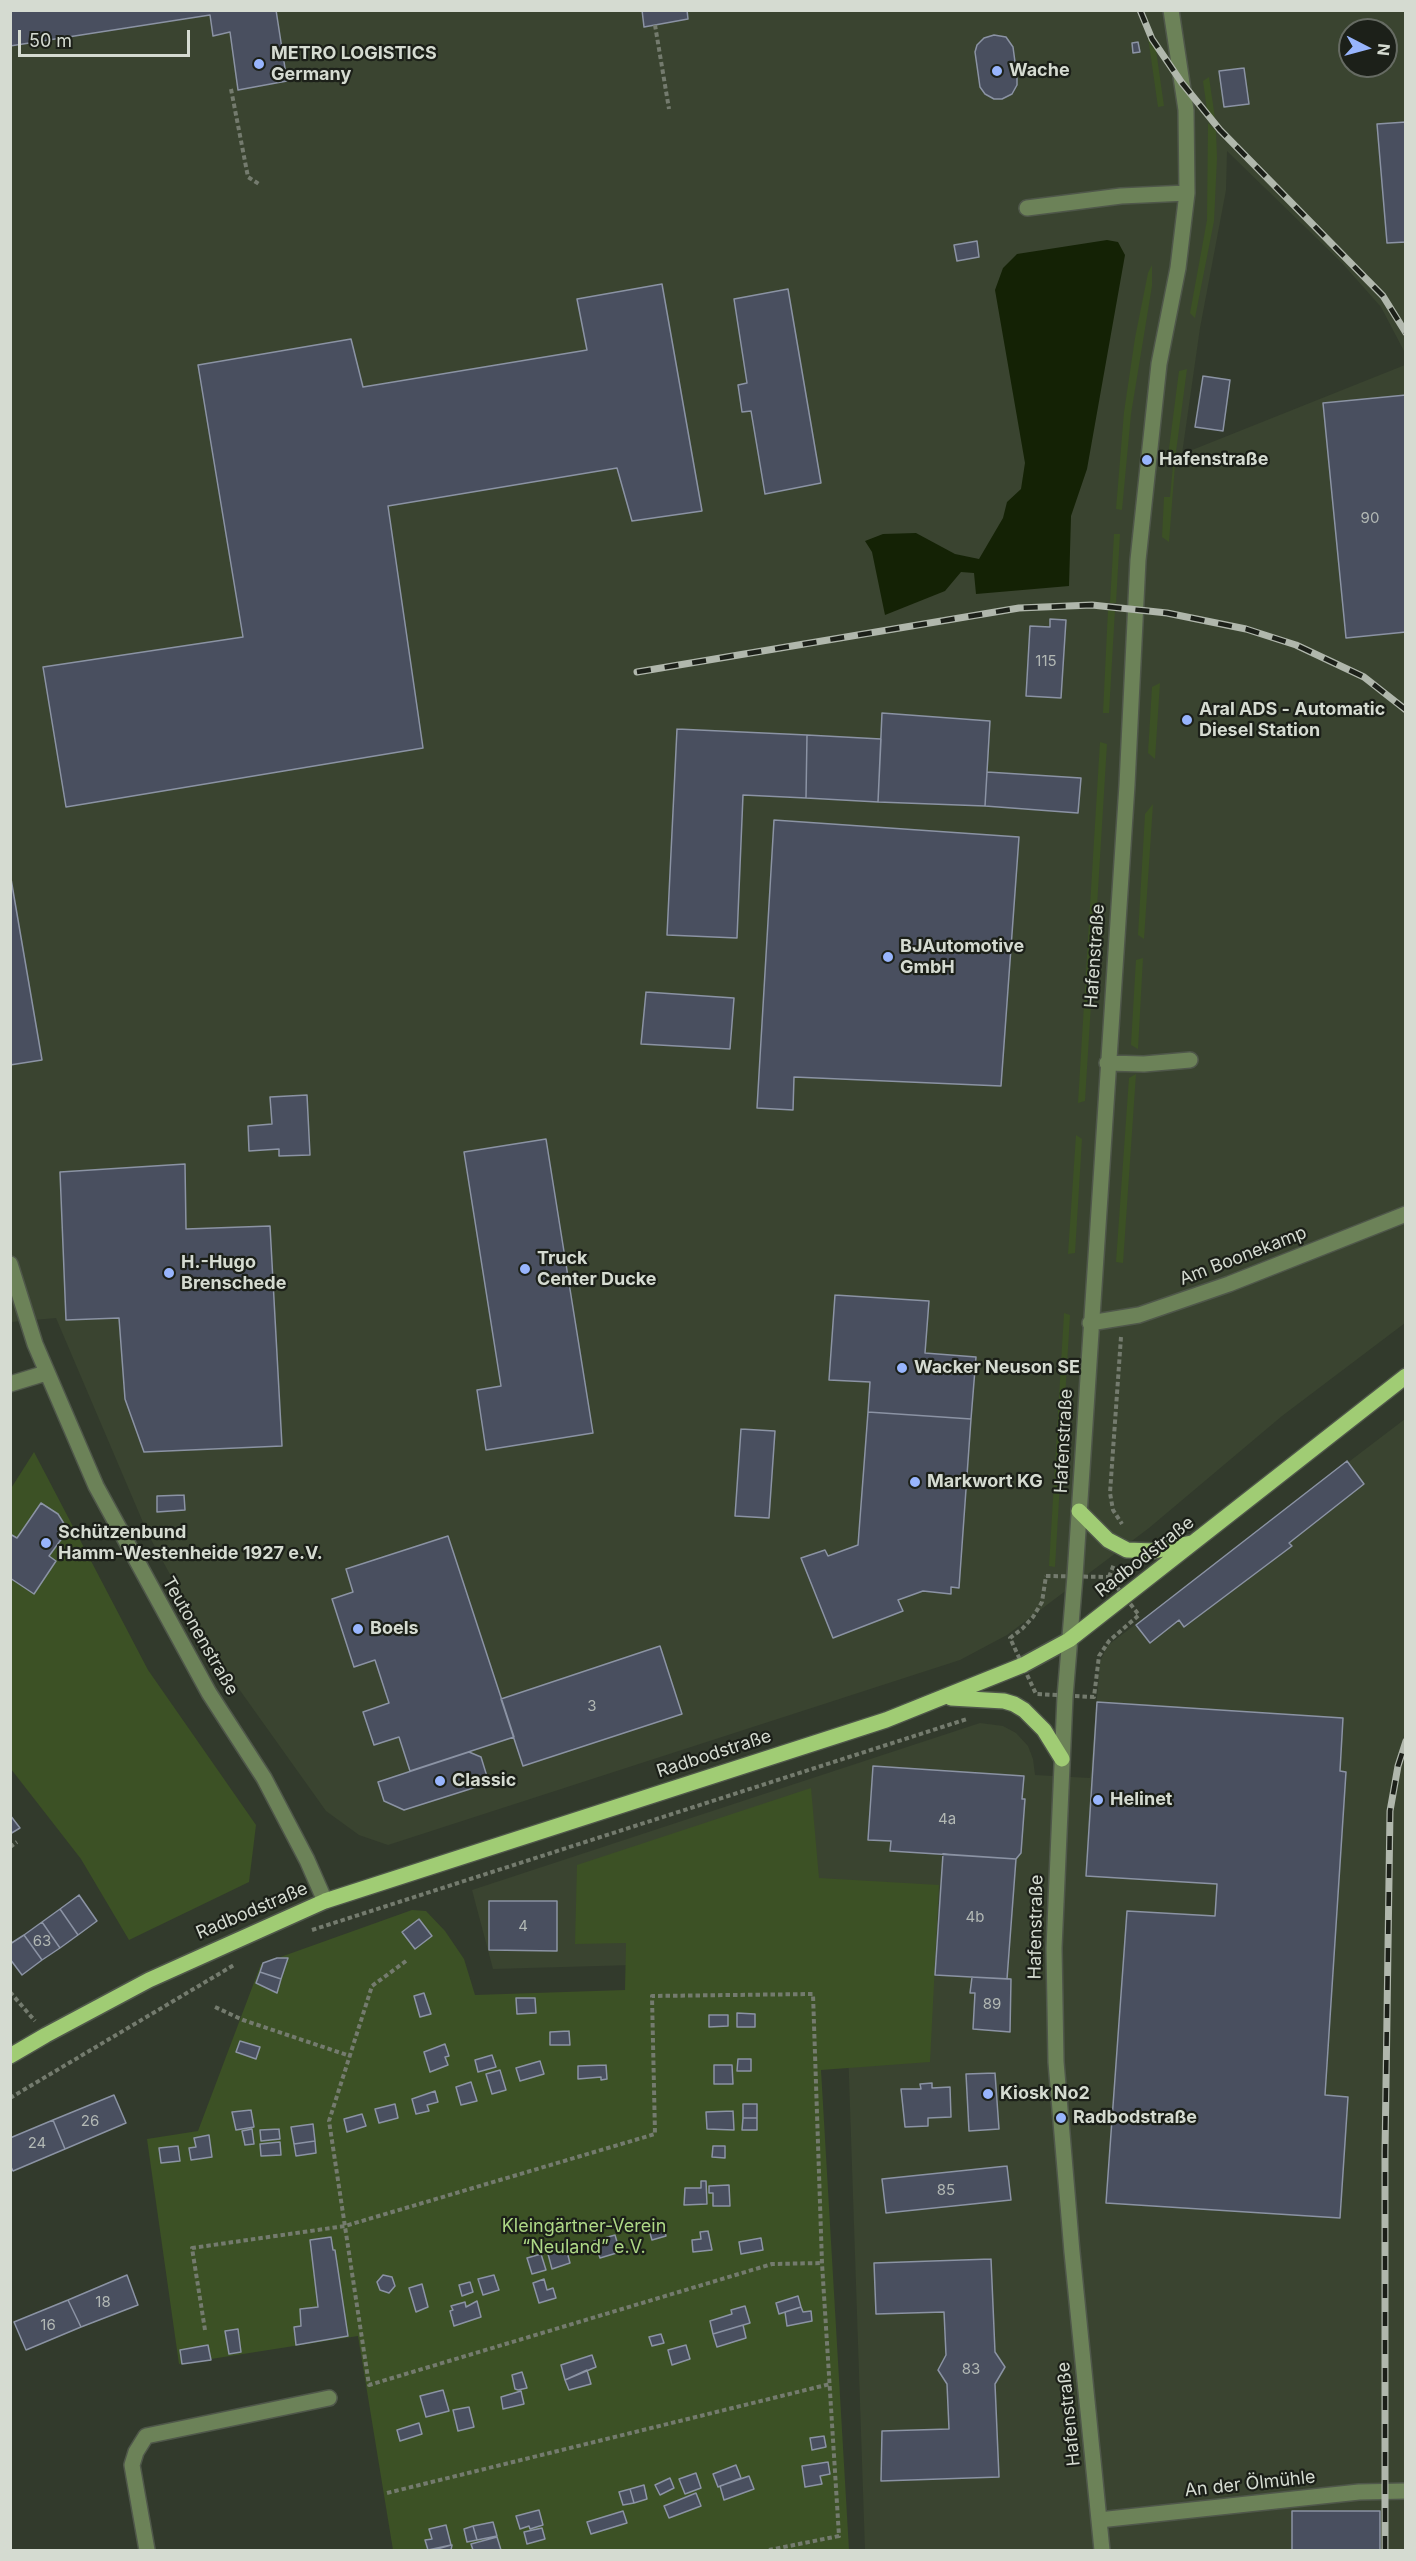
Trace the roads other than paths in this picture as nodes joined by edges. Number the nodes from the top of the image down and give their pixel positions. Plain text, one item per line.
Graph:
1 (1171, 10) edge
2 (1186, 193) junction
3 (1027, 208) dead end
4 (1190, 1060) dead end
5 (1107, 1064) junction
6 (1406, 1214) edge
7 (10, 1264) edge
8 (1090, 1323) junction
9 (46, 1372) junction
10 (1406, 1376) edge
11 (10, 1384) edge
12 (1079, 1511) junction
13 (1196, 1541) junction
14 (1069, 1640) junction
15 (945, 1698) junction
16 (1062, 1759) junction
17 (325, 1901) junction
18 (10, 2056) edge
19 (329, 2398) dead end
20 (1406, 2491) edge
21 (1099, 2520) junction
22 (147, 2550) edge
23 (1102, 2550) edge

1 - 2 street, Hafenstraße
2 - 3 street
2 - 5 street, Hafenstraße
4 - 5 street
5 - 8 street, Hafenstraße
6 - 8 street, Am Boonekamp
7 - 9 street, Teutonenstraße
8 - 12 street, Hafenstraße
9 - 11 street
9 - 17 street, Teutonenstraße
10 - 13 main road, Radbodstraße
12 - 13 main road
12 - 14 street, Hafenstraße
13 - 14 main road, Radbodstraße
14 - 15 main road, Radbodstraße
14 - 16 street, Hafenstraße
15 - 16 main road
15 - 17 main road, Radbodstraße
16 - 21 street, Hafenstraße
17 - 18 main road, Radbodstraße
19 - 22 street
20 - 21 street, An der Ölmühle
21 - 23 street, Hafenstraße

